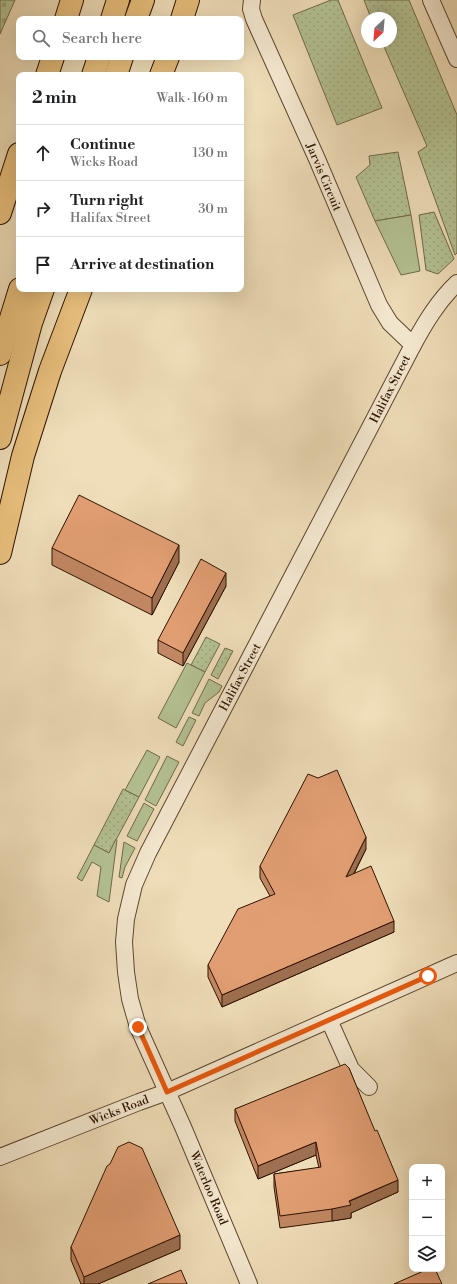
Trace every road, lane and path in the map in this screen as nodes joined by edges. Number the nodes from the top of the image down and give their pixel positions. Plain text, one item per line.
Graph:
1 (72, 0) edge
2 (118, 0) edge
3 (142, 0) edge
4 (188, 0) edge
5 (252, 0) edge
6 (431, 0) edge
7 (67, 16) edge
8 (113, 16) edge
9 (137, 16) edge
10 (183, 16) edge
11 (457, 59) edge
12 (52, 60) edge
13 (98, 60) edge
14 (121, 60) edge
15 (167, 60) edge
16 (47, 72) edge
17 (94, 72) edge
18 (117, 72) edge
19 (162, 72) edge
20 (16, 163) edge
21 (0, 213) edge
22 (457, 283) edge
23 (19, 292) edge
24 (42, 292) edge
25 (80, 292) edge
26 (413, 345) junction
27 (0, 354) edge
28 (0, 438) edge
29 (0, 553) edge
30 (457, 963) edge
31 (329, 1020) junction
32 (370, 1087) dead end
33 (167, 1092) junction
34 (0, 1157) edge
35 (249, 1284) edge

1 - 7 highway
2 - 8 highway
3 - 9 highway
4 - 10 highway
5 - 26 street, Jarvis Circuit
6 - 11 street
12 - 16 highway
13 - 17 highway
14 - 18 highway
15 - 19 highway
20 - 21 highway
22 - 26 street, Halifax Street
23 - 27 highway
24 - 28 highway
25 - 29 highway
26 - 33 street, Halifax Street
30 - 31 street, Wicks Road
31 - 32 street
31 - 33 street, Wicks Road
33 - 34 street, Wicks Road
33 - 35 street, Waterloo Road

